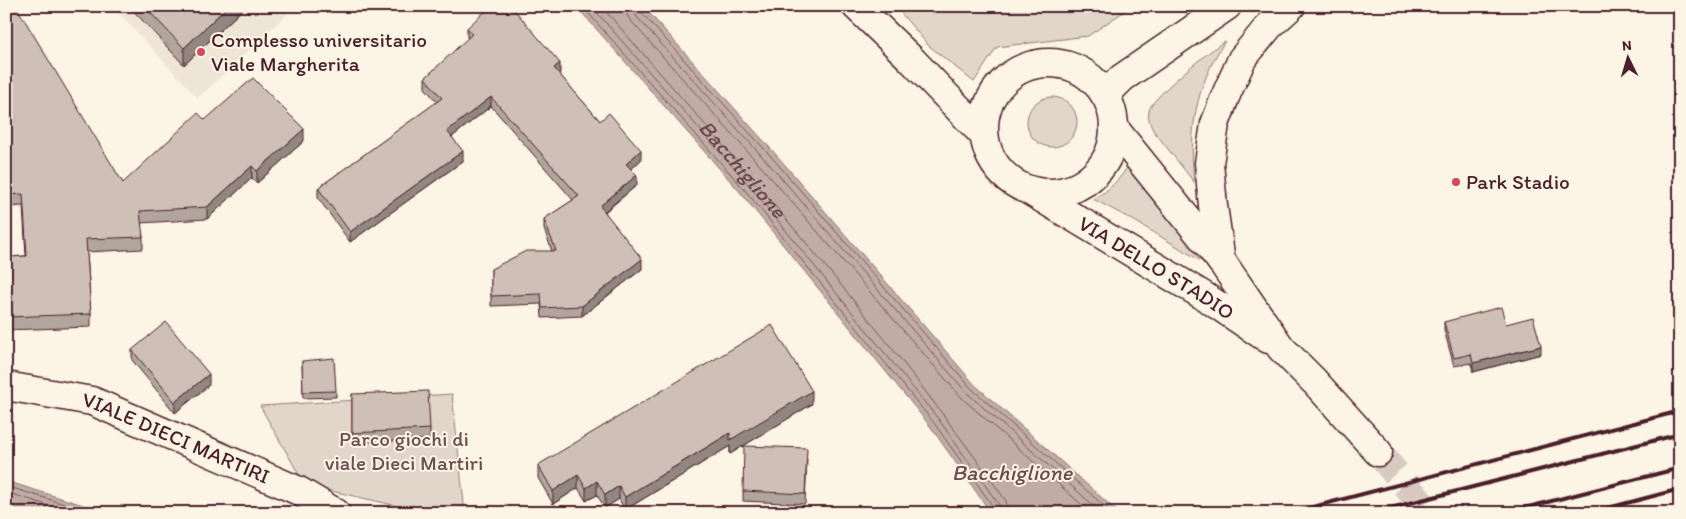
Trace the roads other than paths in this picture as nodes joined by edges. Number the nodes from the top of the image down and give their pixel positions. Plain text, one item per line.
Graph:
1 (856, 6) edge
2 (1227, 6) edge
3 (1291, 6) edge
4 (1105, 95) junction
5 (1114, 128) junction
6 (983, 134) junction
7 (1029, 190) junction
8 (1222, 262) junction
9 (1281, 348) junction
10 (6, 386) edge
11 (1378, 452) tunnel mouth
12 (336, 513) edge

1 - 6 main road, VIA DELLO STADIO
2 - 4 main road
3 - 8 main road
4 - 5 main road, VIA DELLO STADIO
4 - 6 main road, VIA DELLO STADIO
5 - 7 main road, VIA DELLO STADIO
5 - 8 main road, VIA DELLO STADIO
6 - 7 main road, VIA DELLO STADIO
7 - 9 main road, VIA DELLO STADIO
8 - 9 main road, VIA DELLO STADIO
9 - 11 main road, VIA DELLO STADIO
10 - 12 main road, VIALE DIECI MARTIRI

